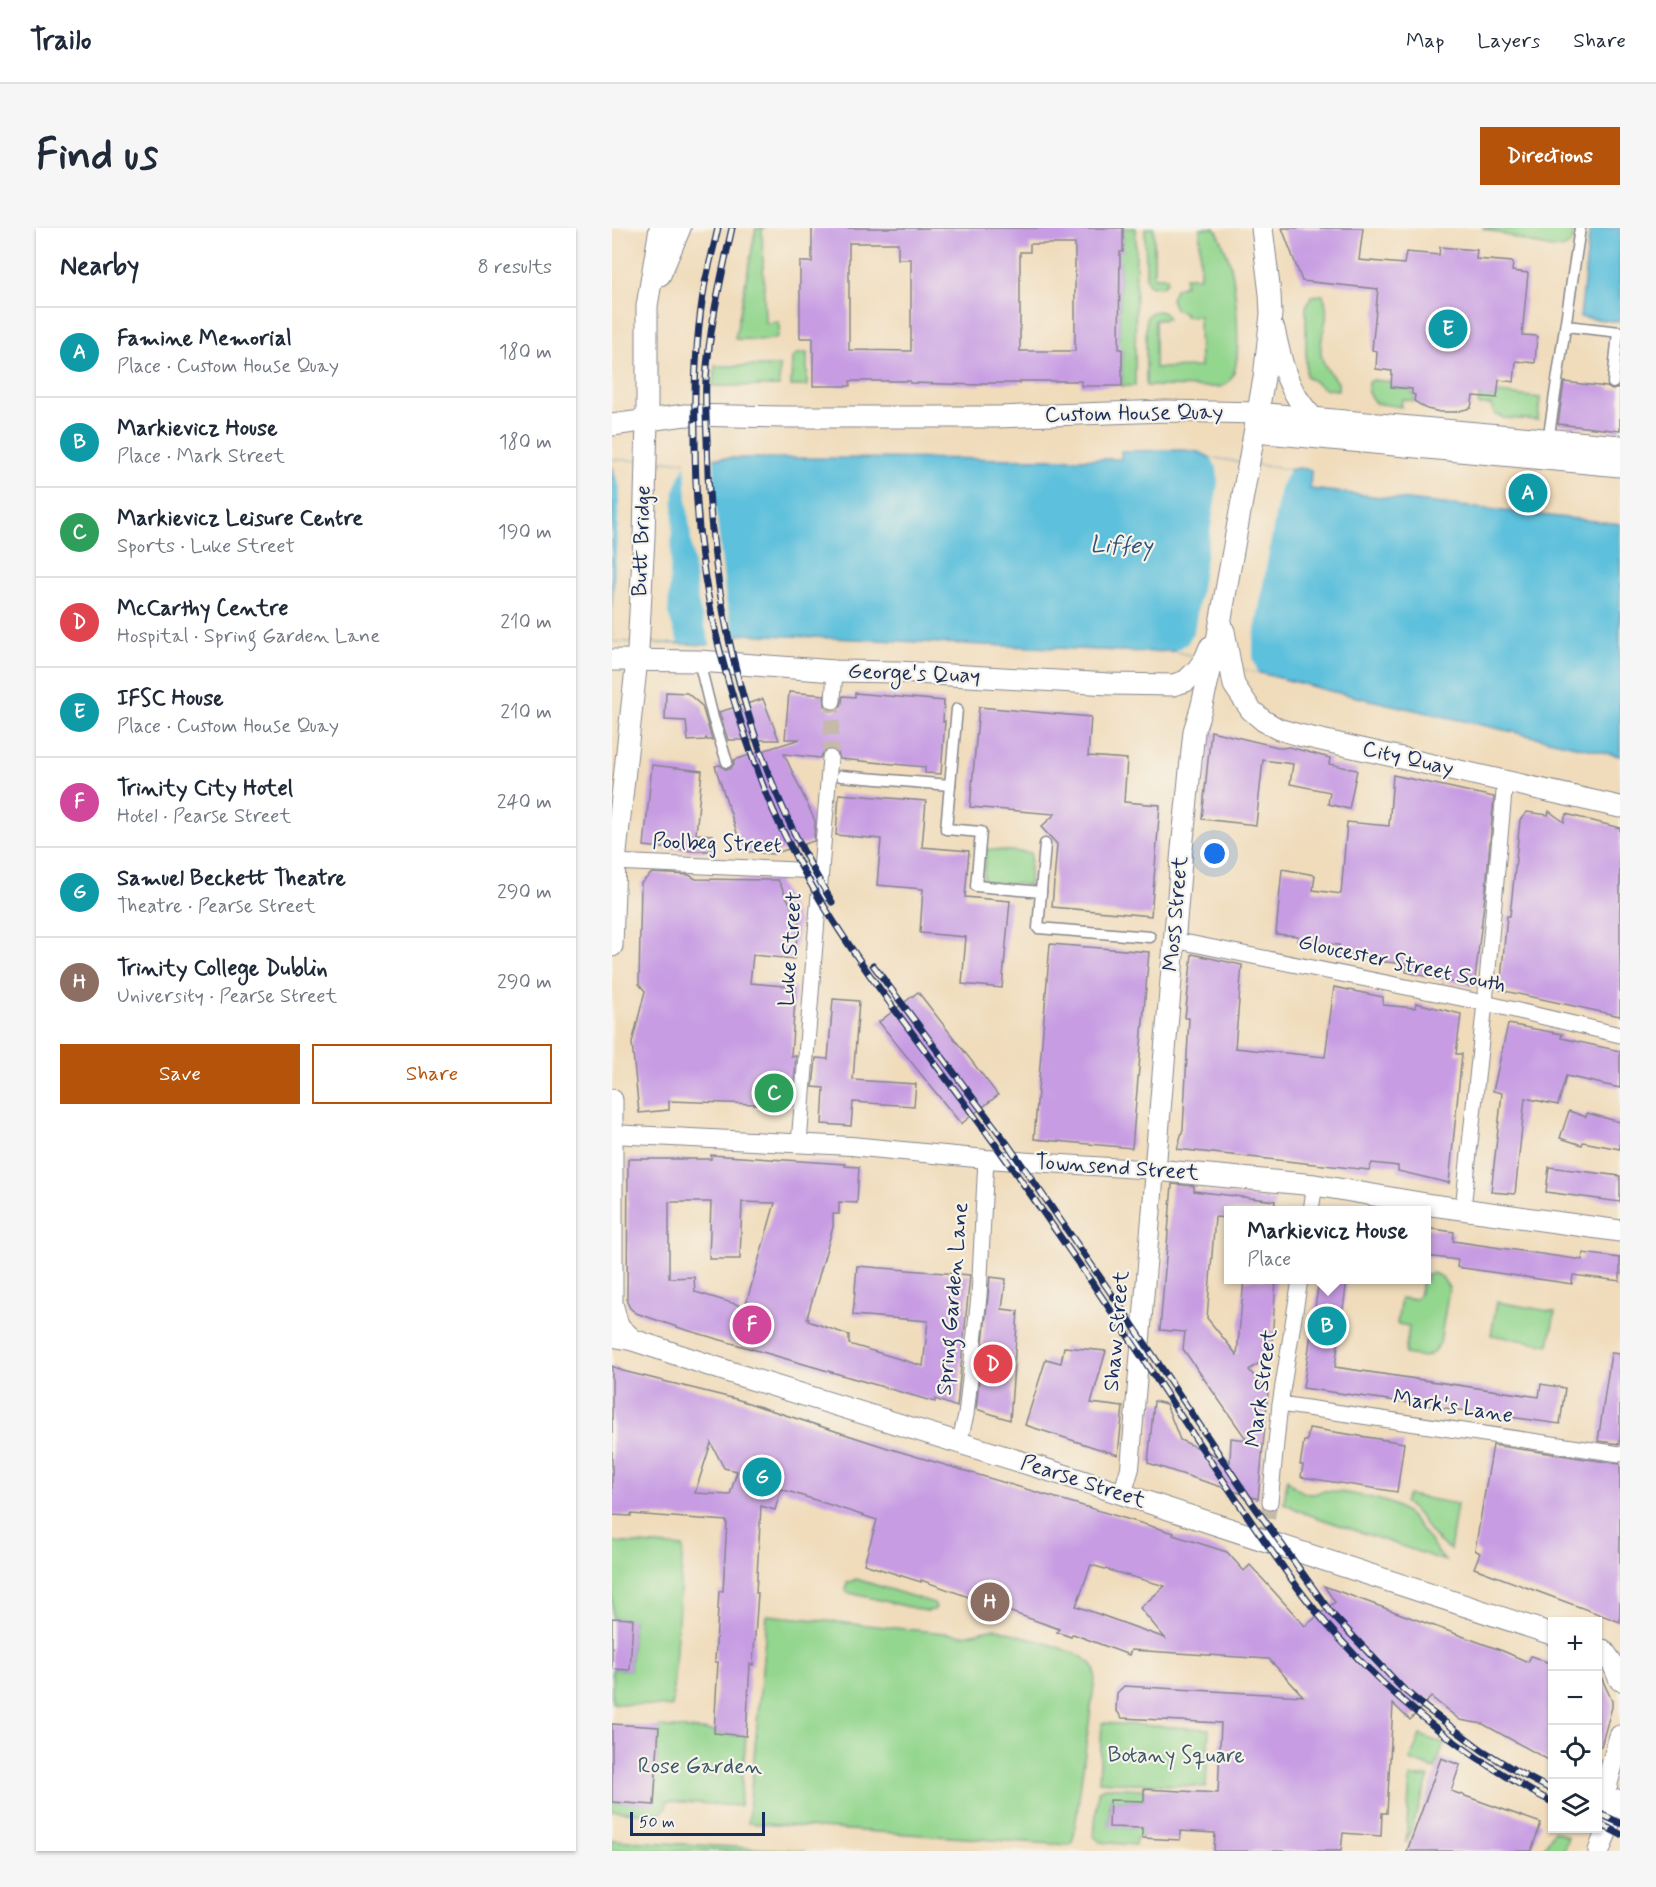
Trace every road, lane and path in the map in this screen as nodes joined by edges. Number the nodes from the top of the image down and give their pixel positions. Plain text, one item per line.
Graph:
1 (660, 228) edge
2 (680, 228) edge
3 (1253, 228) edge
4 (1262, 228) edge
5 (1580, 228) edge
6 (1264, 256) junction
7 (647, 306) junction
8 (1271, 314) junction
9 (1566, 326) junction
10 (1619, 332) edge
11 (1613, 382) dead end
12 (1314, 418) junction
13 (647, 420) junction
14 (1257, 422) junction
15 (612, 425) edge
16 (1548, 441) junction
17 (1620, 446) edge
18 (1620, 466) edge
19 (637, 654) junction
20 (612, 660) edge
21 (699, 661) junction
22 (1216, 662) junction
23 (835, 671) junction
24 (833, 701) tunnel mouth
25 (957, 709) dead end
26 (830, 758) tunnel mouth
27 (727, 762) dead end
28 (841, 776) dead end
29 (1505, 781) junction
30 (950, 785) junction
31 (1620, 807) edge
32 (1045, 844) dead end
33 (613, 862) edge
34 (820, 870) junction
35 (1041, 892) junction
36 (1150, 937) dead end
37 (1174, 940) junction
38 (612, 946) edge
39 (1485, 1003) junction
40 (1620, 1035) edge
41 (612, 1100) edge
42 (613, 1134) edge
43 (799, 1143) junction
44 (986, 1159) junction
45 (1155, 1170) junction
46 (1315, 1185) junction
47 (1312, 1206) edge
48 (1462, 1209) junction
49 (1620, 1231) edge
50 (1299, 1284) edge
51 (612, 1336) edge
52 (633, 1340) junction
53 (1280, 1404) junction
54 (959, 1443) junction
55 (1620, 1454) edge
56 (1122, 1495) junction
57 (1270, 1502) tunnel mouth
58 (1548, 1633) edge
59 (1607, 1652) edge
60 (1620, 1680) edge
61 (1620, 1737) edge
62 (1620, 1793) edge
63 (1602, 1802) edge
64 (1591, 1833) edge
65 (1586, 1851) edge
66 (1599, 1851) edge

1 - 7 main road
2 - 7 main road
3 - 6 main road
4 - 6 main road
5 - 9 street
6 - 8 main road
7 - 13 main road, Butt Bridge
8 - 12 main road
8 - 14 main road
9 - 10 street
9 - 16 street
10 - 11 street
12 - 14 main road, Custom House Quay
12 - 16 main road, Custom House Quay
13 - 14 main road, Custom House Quay
13 - 15 main road, Custom House Quay
13 - 19 main road, Butt Bridge
14 - 18 main road, Custom House Quay
14 - 22 main road
16 - 17 main road, Custom House Quay
19 - 20 main road, George's Quay
19 - 21 main road, George's Quay
19 - 33 main road, Butt Bridge
21 - 23 main road, George's Quay
21 - 27 street
22 - 23 main road, George's Quay
22 - 29 main road, City Quay
22 - 37 main road, Moss Street
23 - 24 street
25 - 30 street
26 - 34 street, Luke Street
28 - 30 street
29 - 31 main road, City Quay
29 - 39 street
30 - 35 street
32 - 35 street
33 - 34 street, Poolbeg Street
33 - 38 main road, Butt Bridge
34 - 43 street, Luke Street
35 - 36 street
37 - 39 street, Gloucester Street South
37 - 45 main road, Moss Street
39 - 40 street, Gloucester Street South
39 - 48 street
41 - 42 main road
42 - 43 street, Townsend Street
42 - 52 main road
43 - 44 street, Townsend Street
44 - 45 street, Townsend Street
44 - 54 street, Spring Garden Lane
45 - 46 main road, Townsend Street
45 - 56 street, Shaw Street
46 - 47 street
46 - 48 main road, Townsend Street
48 - 49 main road, Townsend Street
50 - 53 street, Mark Street
51 - 52 main road, Pearse Street
52 - 54 main road, Pearse Street
53 - 55 street, Mark's Lane
53 - 57 street, Mark Street
54 - 56 main road, Pearse Street
56 - 58 main road, Pearse Street
59 - 60 main road
61 - 63 main road
62 - 66 main road
64 - 65 main road

